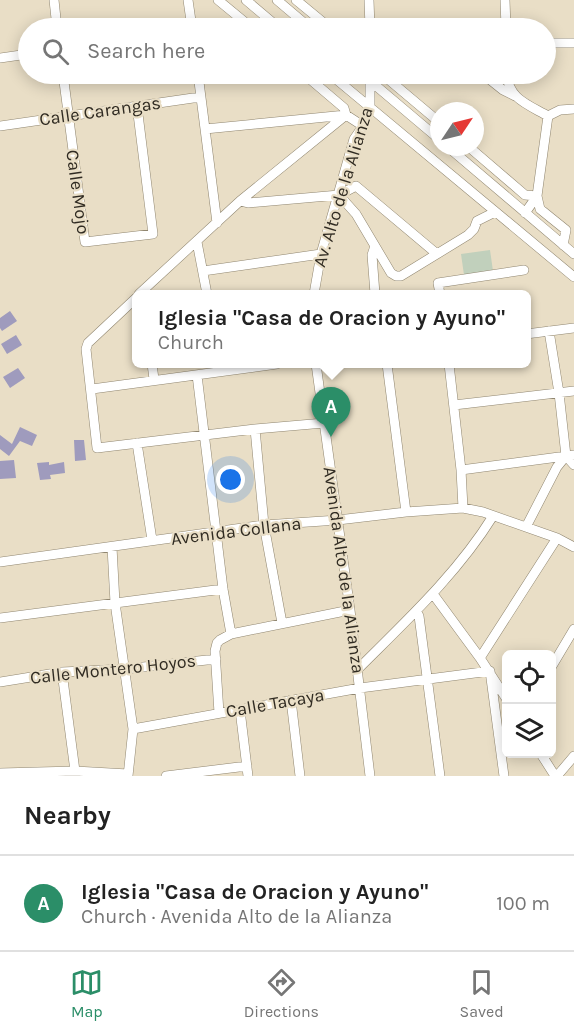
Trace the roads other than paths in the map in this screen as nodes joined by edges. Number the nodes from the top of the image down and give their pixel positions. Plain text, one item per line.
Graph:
1 (54, 0) edge
2 (188, 0) edge
3 (218, 0) edge
4 (246, 0) edge
5 (277, 0) edge
6 (296, 0) edge
7 (369, 0) edge
8 (505, 0) edge
9 (56, 18) edge
10 (191, 18) edge
11 (240, 18) edge
12 (267, 18) edge
13 (298, 18) edge
14 (318, 18) edge
15 (370, 18) edge
16 (506, 18) edge
17 (556, 43) edge
18 (574, 43) edge
19 (18, 55) edge
20 (0, 58) edge
21 (64, 84) edge
22 (199, 84) edge
23 (316, 84) edge
24 (342, 84) edge
25 (368, 84) edge
26 (376, 84) edge
27 (394, 84) edge
28 (496, 84) edge
29 (509, 84) edge
30 (515, 96) junction
31 (200, 97) junction
32 (137, 106) junction
33 (370, 108) junction
34 (574, 110) edge
35 (430, 114) edge
36 (346, 115) junction
37 (68, 116) junction
38 (548, 116) junction
39 (0, 126) edge
40 (363, 126) junction
41 (205, 129) junction
42 (430, 131) edge
43 (458, 156) edge
44 (480, 156) edge
45 (339, 195) junction
46 (537, 196) junction
47 (240, 201) junction
48 (495, 212) junction
49 (525, 213) junction
50 (217, 223) junction
51 (197, 242) junction
52 (563, 245) junction
53 (375, 246) junction
54 (321, 254) junction
55 (437, 254) junction
56 (574, 254) edge
57 (524, 270) dead end
58 (203, 271) junction
59 (574, 277) edge
60 (143, 290) edge
61 (206, 290) edge
62 (315, 290) edge
63 (375, 290) edge
64 (439, 290) edge
65 (132, 302) edge
66 (574, 328) edge
67 (549, 331) junction
68 (531, 333) edge
69 (153, 368) edge
70 (216, 368) edge
71 (317, 368) edge
72 (388, 368) edge
73 (450, 368) edge
74 (197, 375) junction
75 (154, 379) junction
76 (92, 389) junction
77 (574, 391) edge
78 (559, 393) junction
79 (454, 405) junction
80 (324, 423) junction
81 (255, 429) junction
82 (203, 435) junction
83 (137, 443) junction
84 (570, 456) edge
85 (574, 465) edge
86 (461, 470) junction
87 (463, 508) junction
88 (406, 512) junction
89 (493, 516) junction
90 (338, 520) junction
91 (264, 525) junction
92 (526, 527) junction
93 (217, 532) junction
94 (557, 538) junction
95 (152, 540) junction
96 (111, 547) junction
97 (574, 547) edge
98 (0, 562) edge
99 (223, 589) junction
100 (433, 594) junction
101 (115, 603) junction
102 (350, 610) junction
103 (416, 611) junction
104 (0, 618) edge
105 (282, 623) junction
106 (574, 629) edge
107 (231, 634) junction
108 (480, 658) junction
109 (216, 659) junction
110 (556, 659) edge
111 (125, 669) junction
112 (358, 669) junction
113 (490, 671) junction
114 (62, 672) junction
115 (428, 681) junction
116 (0, 682) edge
117 (360, 688) junction
118 (502, 690) edge
119 (291, 700) junction
120 (240, 710) junction
121 (219, 713) junction
122 (133, 729) junction
123 (574, 756) edge
124 (544, 758) edge
125 (75, 771) junction
126 (247, 771) edge
127 (2, 772) edge
128 (128, 775) edge
129 (166, 776) edge
130 (300, 776) edge
131 (370, 776) edge
132 (440, 776) edge
133 (504, 776) edge
134 (556, 776) edge

1 - 9 street
2 - 10 street
3 - 11 street
4 - 12 street
5 - 13 street
6 - 14 street
7 - 15 street
8 - 16 street
17 - 18 street
19 - 20 street
21 - 37 street, Calle Mojo
22 - 31 street
23 - 36 street
24 - 33 street
25 - 33 street, Av. Alto de la Alianza
26 - 42 street
27 - 35 street
28 - 30 street
29 - 30 street
30 - 38 street
31 - 32 street, Calle Carangas
31 - 41 street
32 - 37 street, Calle Carangas
32 - 37 street, Calle Mojo
33 - 40 street, Av. Alto de la Alianza
33 - 48 street
34 - 38 street
36 - 40 street
36 - 41 street
36 - 47 street
37 - 39 street, Calle Carangas
38 - 46 street
40 - 45 street, Av. Alto de la Alianza
41 - 50 street
43 - 49 street
44 - 46 street
45 - 47 street
45 - 53 street
45 - 54 street, Av. Alto de la Alianza
45 - 55 street
46 - 49 street
46 - 52 street
47 - 50 street
48 - 55 street
48 - 59 street
49 - 52 street
50 - 51 street
51 - 58 street
51 - 60 street
52 - 56 street
53 - 55 street
53 - 63 street
54 - 58 street
54 - 62 street, Av. Alto de la Alianza
57 - 64 street
58 - 61 street
65 - 76 street
66 - 67 street
67 - 68 street
67 - 78 street
69 - 75 street
70 - 74 street
71 - 80 street, Avenida Alto de la Alianza
72 - 88 street
73 - 79 street
74 - 75 street
74 - 82 street
75 - 76 street
76 - 83 street
77 - 78 street
78 - 79 street
78 - 84 street
79 - 86 street
80 - 81 street
80 - 90 street, Avenida Alto de la Alianza
81 - 82 street
81 - 91 street
82 - 83 street
82 - 93 street
83 - 95 street
84 - 85 street
84 - 86 street
84 - 92 street
86 - 87 street
87 - 88 street, Avenida Collana
87 - 89 street, Avenida Collana
88 - 90 street, Avenida Collana
89 - 92 street, Avenida Collana
89 - 100 street
90 - 91 street, Avenida Collana
90 - 102 street, Avenida Alto de la Alianza
91 - 93 street, Avenida Collana
91 - 105 street
92 - 94 street, Avenida Collana
93 - 95 street, Avenida Collana
93 - 99 street
94 - 97 street, Avenida Collana
94 - 108 street
95 - 96 street, Avenida Collana
96 - 98 street, Avenida Collana
96 - 101 street
99 - 101 street
99 - 107 street
100 - 103 street
100 - 108 street
101 - 104 street
101 - 111 street
102 - 105 street
102 - 112 street, Avenida Alto de la Alianza
103 - 112 street
103 - 115 street
105 - 107 street
106 - 110 street
107 - 109 street, Calle Montero Hoyos
108 - 113 street
109 - 111 street, Calle Montero Hoyos
109 - 121 street
111 - 114 street, Calle Montero Hoyos
111 - 122 street
112 - 117 street, Avenida Alto de la Alianza
113 - 115 street, Calle Tacaya
113 - 118 street
113 - 133 street
114 - 116 street, Calle Montero Hoyos
114 - 125 street
115 - 117 street, Calle Tacaya
115 - 132 street
117 - 119 street, Calle Tacaya
117 - 131 street, Avenida Alto de la Alianza
119 - 120 street, Calle Tacaya
119 - 130 street
120 - 121 street, Calle Tacaya
120 - 126 street
121 - 122 street, Calle Tacaya
122 - 128 street
123 - 134 street
124 - 134 street
125 - 127 street
125 - 128 street
126 - 129 street

